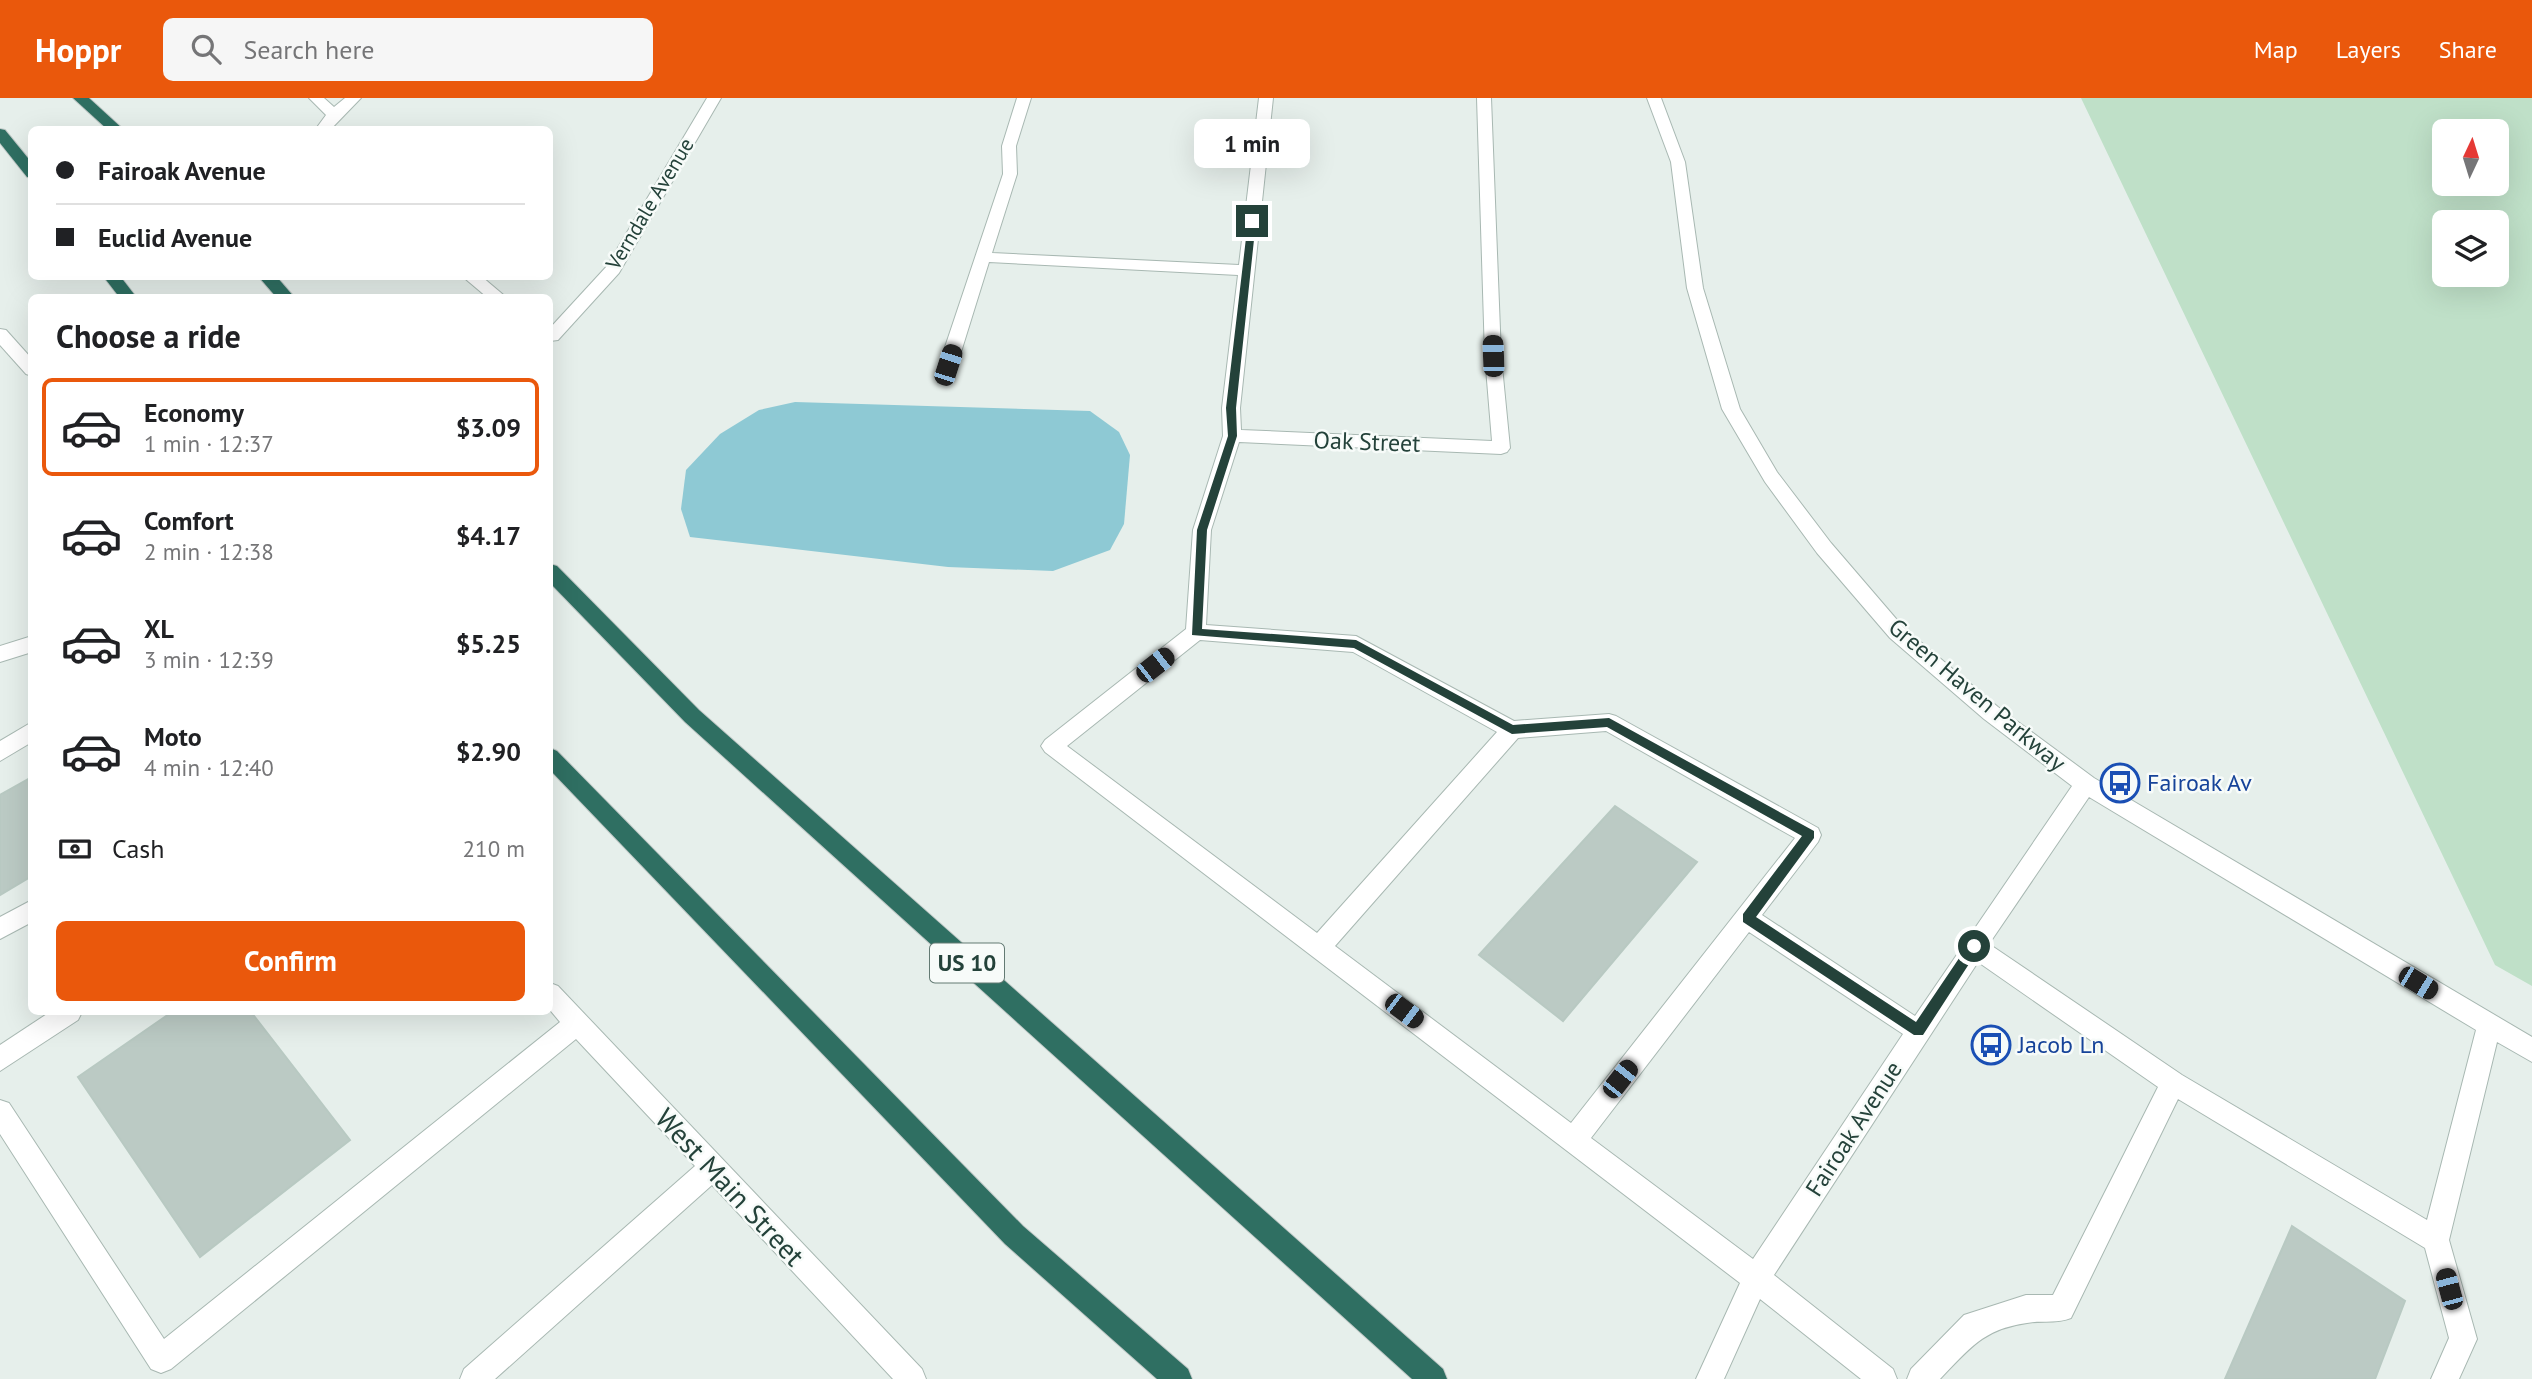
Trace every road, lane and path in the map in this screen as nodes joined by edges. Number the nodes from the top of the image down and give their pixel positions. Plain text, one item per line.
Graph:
1 (80, 98) edge
2 (316, 98) edge
3 (354, 98) edge
4 (714, 98) edge
5 (1024, 98) edge
6 (1266, 98) edge
7 (1484, 98) edge
8 (1654, 98) edge
9 (334, 115) junction
10 (112, 126) edge
11 (325, 126) edge
12 (0, 134) edge
13 (28, 169) edge
14 (983, 257) junction
15 (1246, 270) junction
16 (114, 280) edge
17 (270, 280) edge
18 (475, 280) edge
19 (126, 294) edge
20 (283, 294) edge
21 (494, 294) edge
22 (553, 333) edge
23 (0, 334) edge
24 (948, 365) dead end
25 (28, 366) edge
26 (1232, 436) junction
27 (553, 574) edge
28 (1196, 632) junction
29 (28, 644) edge
30 (0, 654) edge
31 (1512, 730) junction
32 (28, 733) edge
33 (0, 752) edge
34 (553, 760) edge
35 (2086, 784) junction
36 (28, 912) edge
37 (1747, 918) junction
38 (0, 929) edge
39 (1974, 946) junction
40 (1319, 947) junction
41 (553, 997) edge
42 (66, 1015) edge
43 (576, 1024) junction
44 (2489, 1026) junction
45 (1918, 1031) junction
46 (2532, 1050) edge
47 (0, 1059) edge
48 (2173, 1083) junction
49 (0, 1112) edge
50 (1573, 1140) junction
51 (712, 1168) junction
52 (2436, 1240) junction
53 (1756, 1278) junction
54 (474, 1379) edge
55 (912, 1379) edge
56 (1178, 1379) edge
57 (1433, 1379) edge
58 (1710, 1379) edge
59 (1883, 1379) edge
60 (1921, 1379) edge
61 (2445, 1379) edge

1 - 10 highway
2 - 9 street
3 - 9 street
4 - 22 street, Verndale Avenue
5 - 14 street
6 - 15 street
7 - 26 street, Oak Street
8 - 35 street, Green Haven Parkway
9 - 11 street
12 - 13 highway
14 - 15 street
14 - 24 street
15 - 26 street
16 - 19 highway
17 - 20 highway
18 - 21 street
23 - 25 street
26 - 28 street
27 - 57 highway, US 10
28 - 31 street
28 - 40 street
29 - 30 street
31 - 37 street
31 - 40 street
32 - 33 street
34 - 56 highway
35 - 39 street, Fairoak Avenue
35 - 44 street, Green Haven Parkway
36 - 38 street
37 - 45 street
37 - 50 street
39 - 45 street, Fairoak Avenue
39 - 48 street
40 - 50 street
41 - 43 street, West Main Street
42 - 47 street
43 - 49 street
43 - 51 street, West Main Street
44 - 46 street, Green Haven Parkway
44 - 52 street
45 - 53 street, Fairoak Avenue
48 - 52 street
48 - 60 street
50 - 53 street
51 - 54 street
51 - 55 street, West Main Street
52 - 61 street
53 - 58 street, Fairoak Avenue
53 - 59 street

